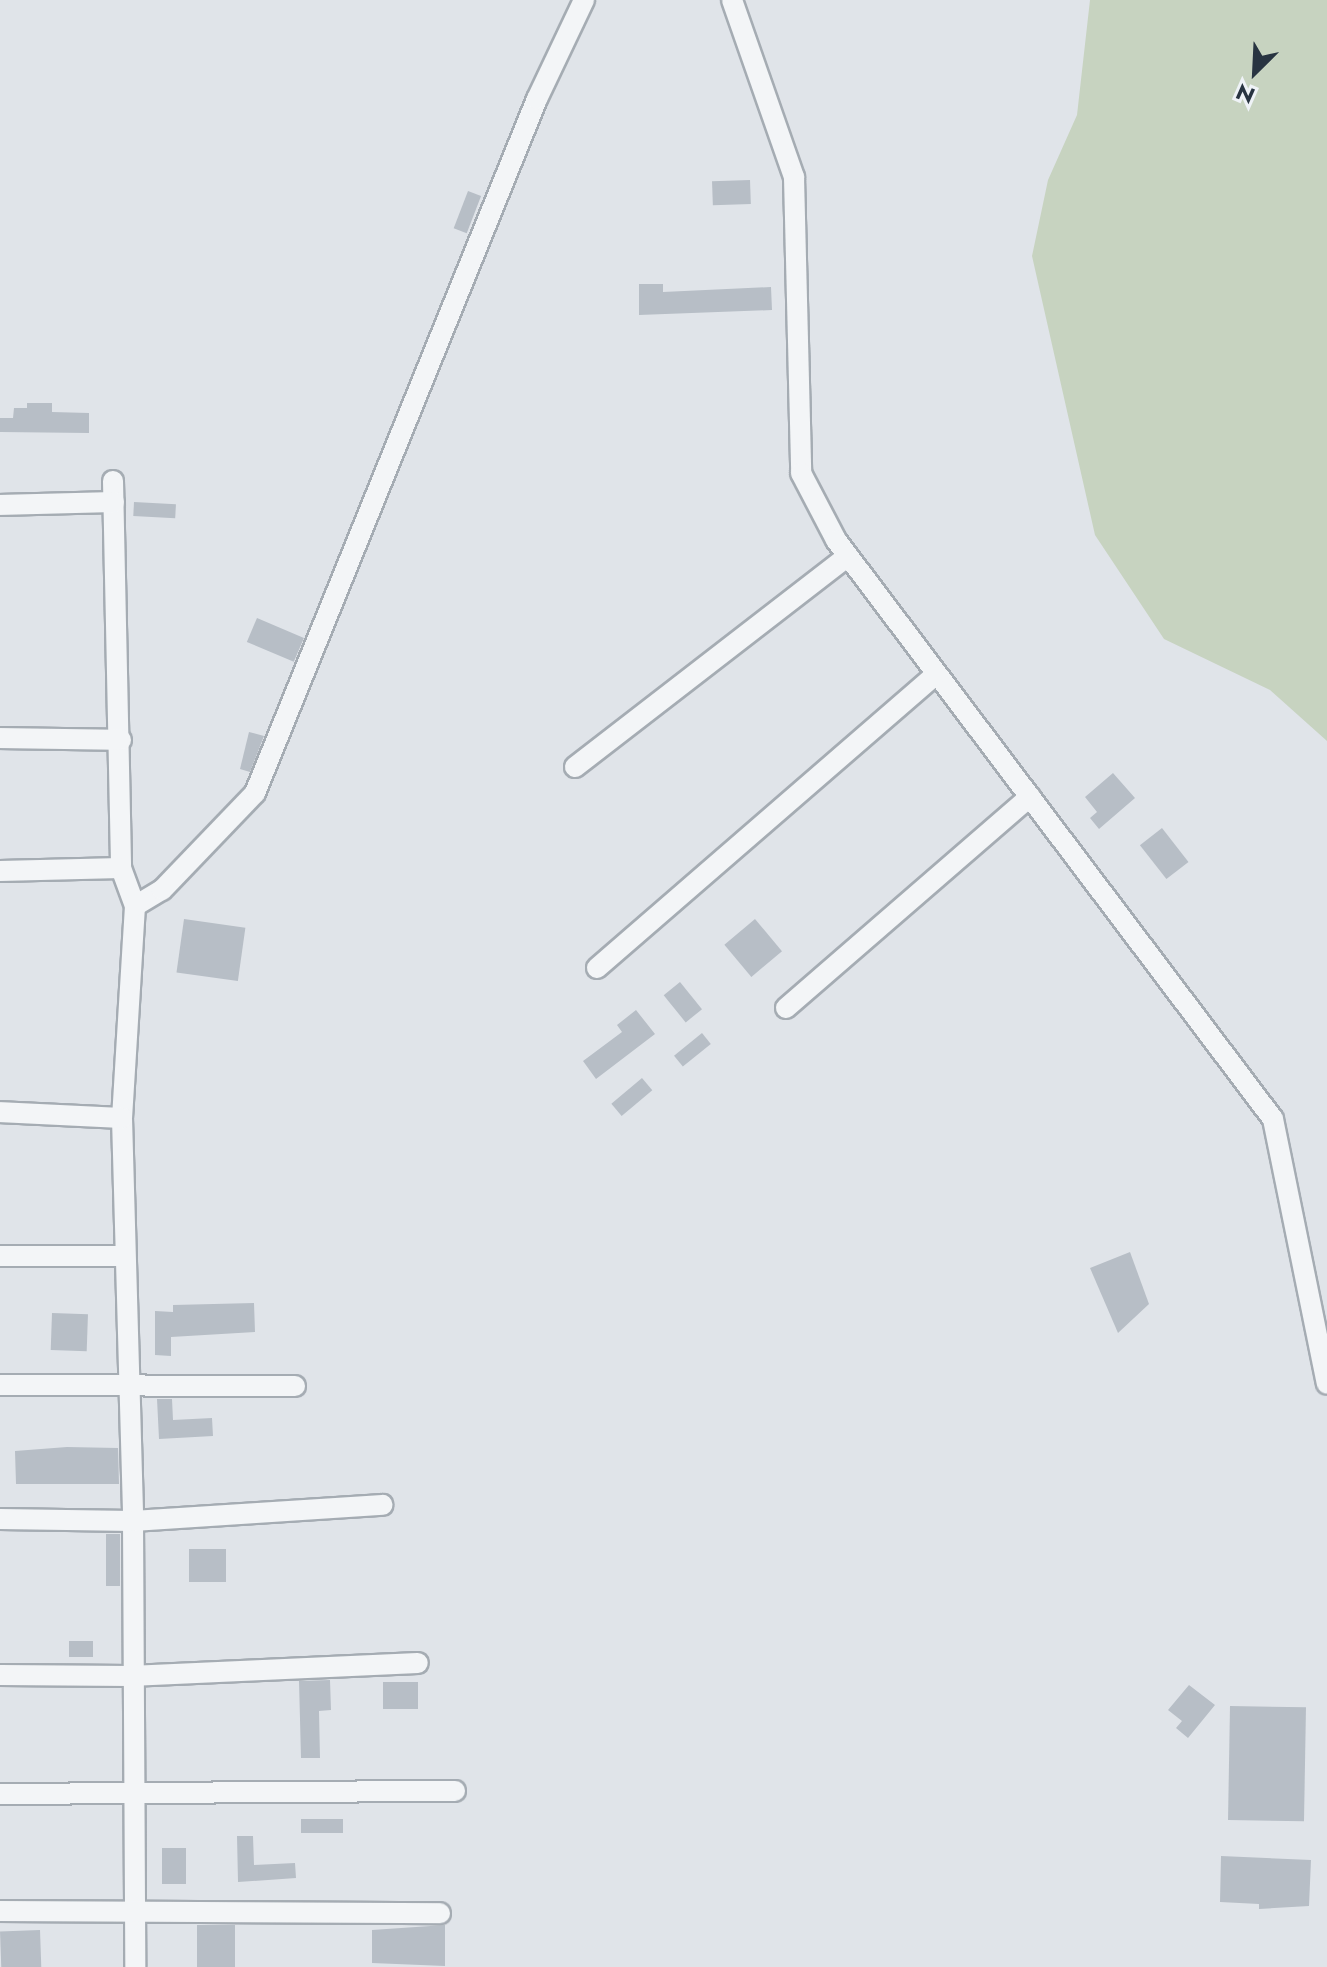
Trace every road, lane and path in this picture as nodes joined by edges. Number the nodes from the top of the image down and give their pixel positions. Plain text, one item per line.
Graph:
1 (584, 0) edge
2 (732, 0) edge
3 (113, 481) dead end
4 (114, 502) junction
5 (0, 505) edge
6 (848, 556) junction
7 (937, 674) junction
8 (0, 738) edge
9 (121, 740) junction
10 (575, 767) dead end
11 (1030, 797) junction
12 (121, 868) junction
13 (0, 871) edge
14 (135, 906) junction
15 (597, 968) dead end
16 (786, 1008) dead end
17 (0, 1112) edge
18 (122, 1118) junction
19 (0, 1256) edge
20 (124, 1256) junction
21 (1327, 1384) edge
22 (0, 1385) edge
23 (126, 1386) junction
24 (295, 1386) dead end
25 (382, 1505) dead end
26 (0, 1519) edge
27 (133, 1521) junction
28 (418, 1663) dead end
29 (0, 1675) edge
30 (130, 1676) junction
31 (455, 1791) dead end
32 (132, 1793) junction
33 (0, 1794) edge
34 (0, 1911) edge
35 (134, 1912) junction
36 (440, 1913) dead end
37 (135, 1967) edge

1 - 14 street
2 - 6 street
3 - 4 street
4 - 5 street
4 - 9 street
6 - 7 street
6 - 10 street
7 - 11 street
7 - 15 street
8 - 9 street
9 - 12 street
11 - 16 street
11 - 21 street
12 - 13 street
12 - 14 street
14 - 18 street
17 - 18 street
18 - 20 street
19 - 20 street
20 - 23 street
22 - 23 street
23 - 24 street
23 - 27 street
25 - 27 street
26 - 27 street
27 - 30 street
28 - 30 street
29 - 30 street
30 - 32 street
31 - 32 street
32 - 33 street
32 - 35 street
34 - 35 street
35 - 36 street
35 - 37 street

